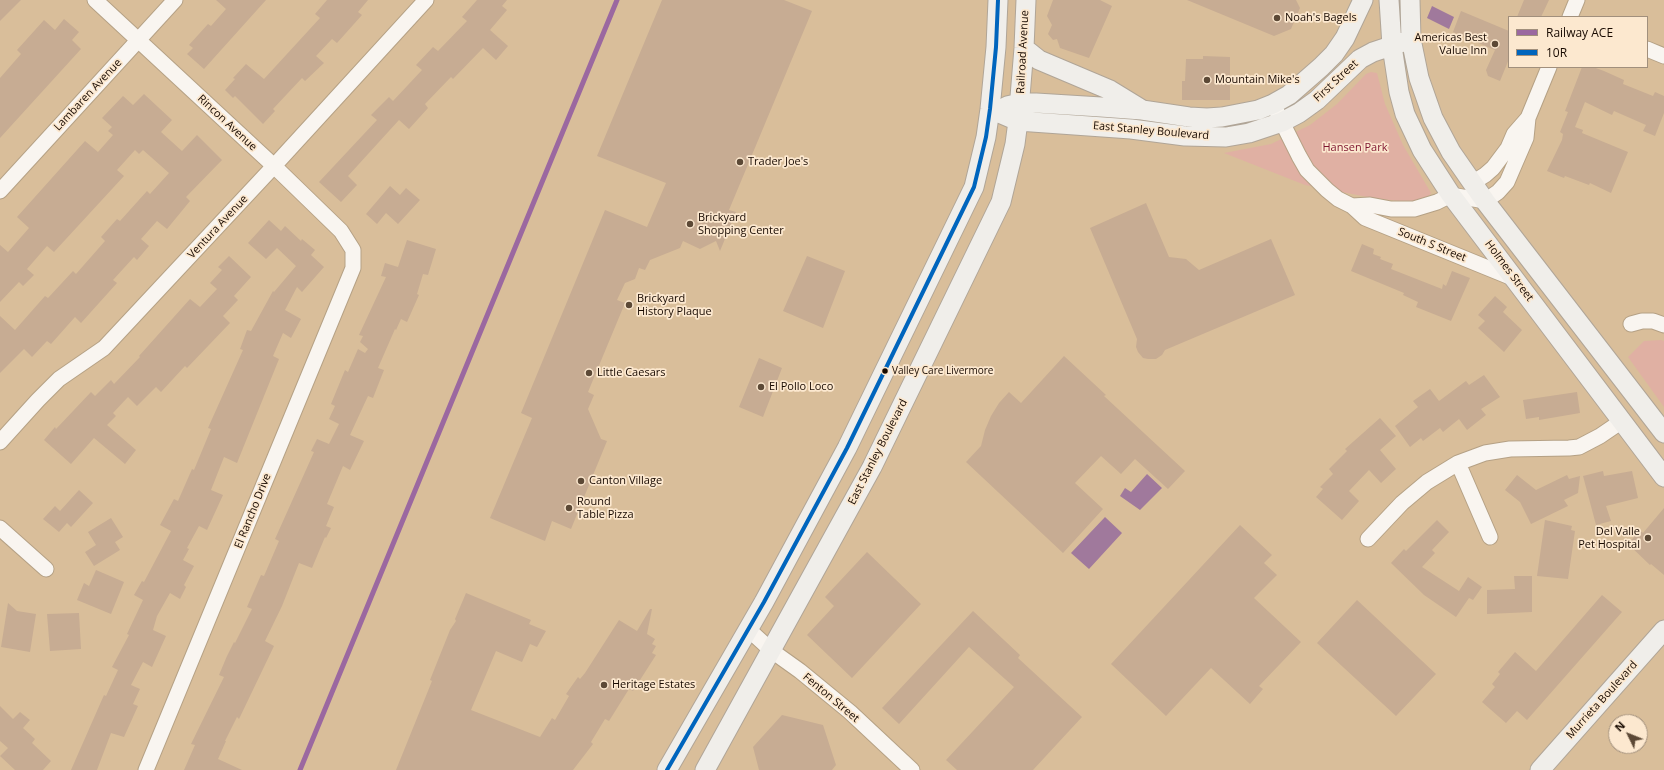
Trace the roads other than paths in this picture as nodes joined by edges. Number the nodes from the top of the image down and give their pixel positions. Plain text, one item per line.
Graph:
1 (95, 0) edge
2 (175, 0) edge
3 (426, 0) edge
4 (998, 0) edge
5 (1026, 0) edge
6 (1363, 0) edge
7 (1389, 0) edge
8 (1410, 0) edge
9 (1577, 0) edge
10 (1570, 16) edge
11 (1412, 39) junction
12 (138, 41) junction
13 (1392, 46) junction
14 (1024, 48) junction
15 (1648, 48) edge
16 (1664, 56) edge
17 (1549, 68) edge
18 (1273, 104) junction
19 (990, 109) junction
20 (1142, 110) junction
21 (1019, 112) junction
22 (1528, 118) junction
23 (1282, 122) junction
24 (274, 166) junction
25 (1472, 183) junction
26 (0, 191) edge
27 (1451, 195) junction
28 (1485, 201) junction
29 (1352, 206) junction
30 (352, 250) joint
31 (1515, 279) junction
32 (1631, 324) dead end
33 (1664, 325) edge
34 (1622, 421) junction
35 (1664, 433) edge
36 (0, 442) edge
37 (1458, 463) junction
38 (1664, 477) edge
39 (0, 528) edge
40 (1490, 537) dead end
41 (1368, 539) dead end
42 (46, 569) dead end
43 (748, 629) junction
44 (1664, 630) edge
45 (772, 650) junction
46 (146, 770) edge
47 (667, 770) edge
48 (705, 770) edge
49 (912, 770) edge
50 (1540, 770) edge

1 - 12 street, Rincon Avenue
2 - 12 street, Lambaren Avenue
3 - 24 street, Ventura Avenue
4 - 19 main road
5 - 14 main road, Railroad Avenue
6 - 18 main road, First Street
7 - 13 main road
8 - 11 main road
9 - 10 street
11 - 13 main road, First Street
11 - 25 main road
12 - 24 street, Rincon Avenue
12 - 26 street, Lambaren Avenue
13 - 23 main road, First Street
13 - 27 main road, Holmes Street
14 - 20 main road
14 - 21 main road, Railroad Avenue
15 - 16 street
17 - 22 street
18 - 20 main road, East Stanley Boulevard
18 - 23 street, South S Street
19 - 21 main road, East Stanley Boulevard
19 - 43 main road
20 - 21 main road, East Stanley Boulevard
21 - 23 main road, East Stanley Boulevard
21 - 45 main road, East Stanley Boulevard
22 - 25 street
22 - 28 street
23 - 29 street, South S Street
24 - 30 street, Rincon Avenue
24 - 36 street, Ventura Avenue
25 - 28 main road
27 - 28 street
27 - 29 street
27 - 31 main road, Holmes Street
28 - 35 main road
29 - 31 street, South S Street
30 - 46 street, El Rancho Drive
31 - 34 main road, Holmes Street
32 - 33 street
34 - 37 street
34 - 38 main road, Holmes Street
37 - 40 street
37 - 41 street
39 - 42 street
43 - 45 street, Fenton Street
43 - 47 main road
44 - 50 main road, Murrieta Boulevard
45 - 48 main road, East Stanley Boulevard
45 - 49 street, Fenton Street

